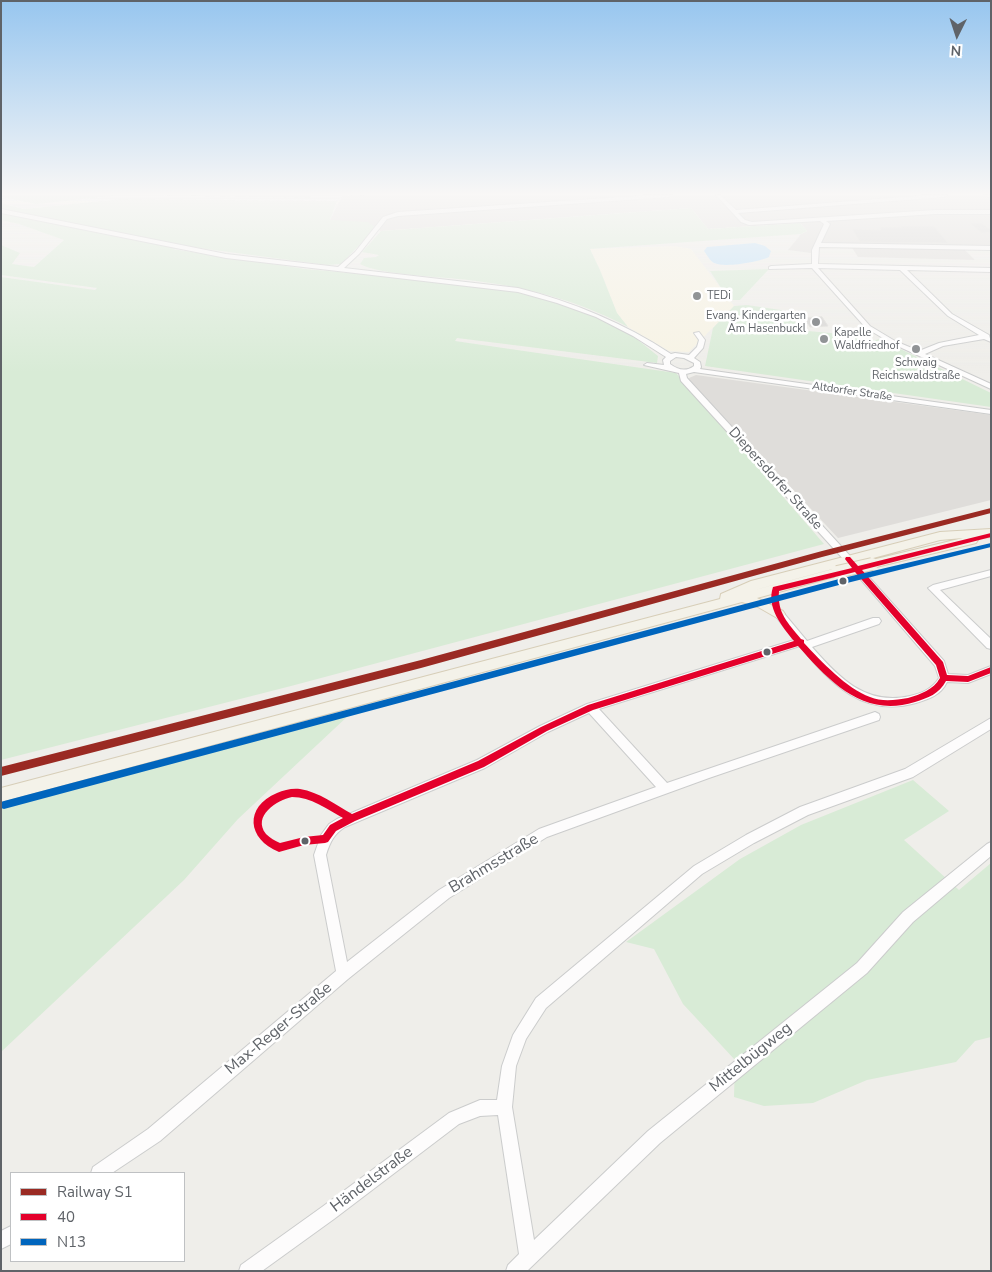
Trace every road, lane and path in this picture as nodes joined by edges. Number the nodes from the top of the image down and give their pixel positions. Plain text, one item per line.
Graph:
1 (218, 254) edge
2 (355, 254) edge
3 (357, 254) edge
4 (816, 254) edge
5 (354, 262) junction
6 (814, 266) junction
7 (771, 268) dead end
8 (902, 268) junction
9 (339, 269) junction
10 (346, 270) junction
11 (990, 271) edge
12 (386, 274) junction
13 (697, 333) dead end
14 (989, 337) edge
15 (921, 353) junction
16 (691, 357) junction
17 (669, 362) junction
18 (696, 367) junction
19 (682, 372) junction
20 (991, 387) edge
21 (991, 412) edge
22 (991, 534) edge
23 (848, 559) junction
24 (991, 573) edge
25 (776, 589) junction
26 (744, 598) junction
27 (695, 610) junction
28 (779, 614) junction
29 (876, 621) dead end
30 (803, 644) junction
31 (991, 645) edge
32 (991, 670) edge
33 (944, 678) junction
34 (591, 707) junction
35 (875, 717) dead end
36 (991, 723) edge
37 (665, 789) junction
38 (1, 794) edge
39 (991, 848) edge
40 (343, 974) junction
41 (504, 1107) junction
42 (100, 1172) edge
43 (528, 1257) junction
44 (248, 1271) edge
45 (514, 1271) edge

1 - 9 street
2 - 9 street
3 - 5 street
4 - 6 street
5 - 10 street
5 - 12 street
6 - 7 street
6 - 8 street
6 - 15 street
8 - 11 street
8 - 14 street
9 - 10 street
10 - 12 street
12 - 17 street
13 - 16 street
14 - 15 street
15 - 20 street
16 - 17 street
16 - 18 street
17 - 19 street
18 - 19 street, Altdorfer Straße
18 - 21 street, Altdorfer Straße
19 - 23 street, Diepersdorfer Straße
22 - 23 main road
22 - 25 main road, bridge
23 - 27 main road
23 - 33 street, Diepersdorfer Straße
24 - 31 street
25 - 26 main road
25 - 28 main road
26 - 27 main road
26 - 28 main road
27 - 38 main road
28 - 30 street
29 - 30 street, Max-Reger-Straße
30 - 33 street
30 - 34 street, Max-Reger-Straße
32 - 33 street
34 - 37 street
34 - 40 street, Max-Reger-Straße
35 - 37 street, Brahmsstraße
36 - 41 street
37 - 40 street, Brahmsstraße
39 - 43 street, Mittelbügweg
40 - 42 street, Max-Reger-Straße
41 - 43 street
41 - 44 street, Händelstraße
43 - 45 street, Mittelbügweg

